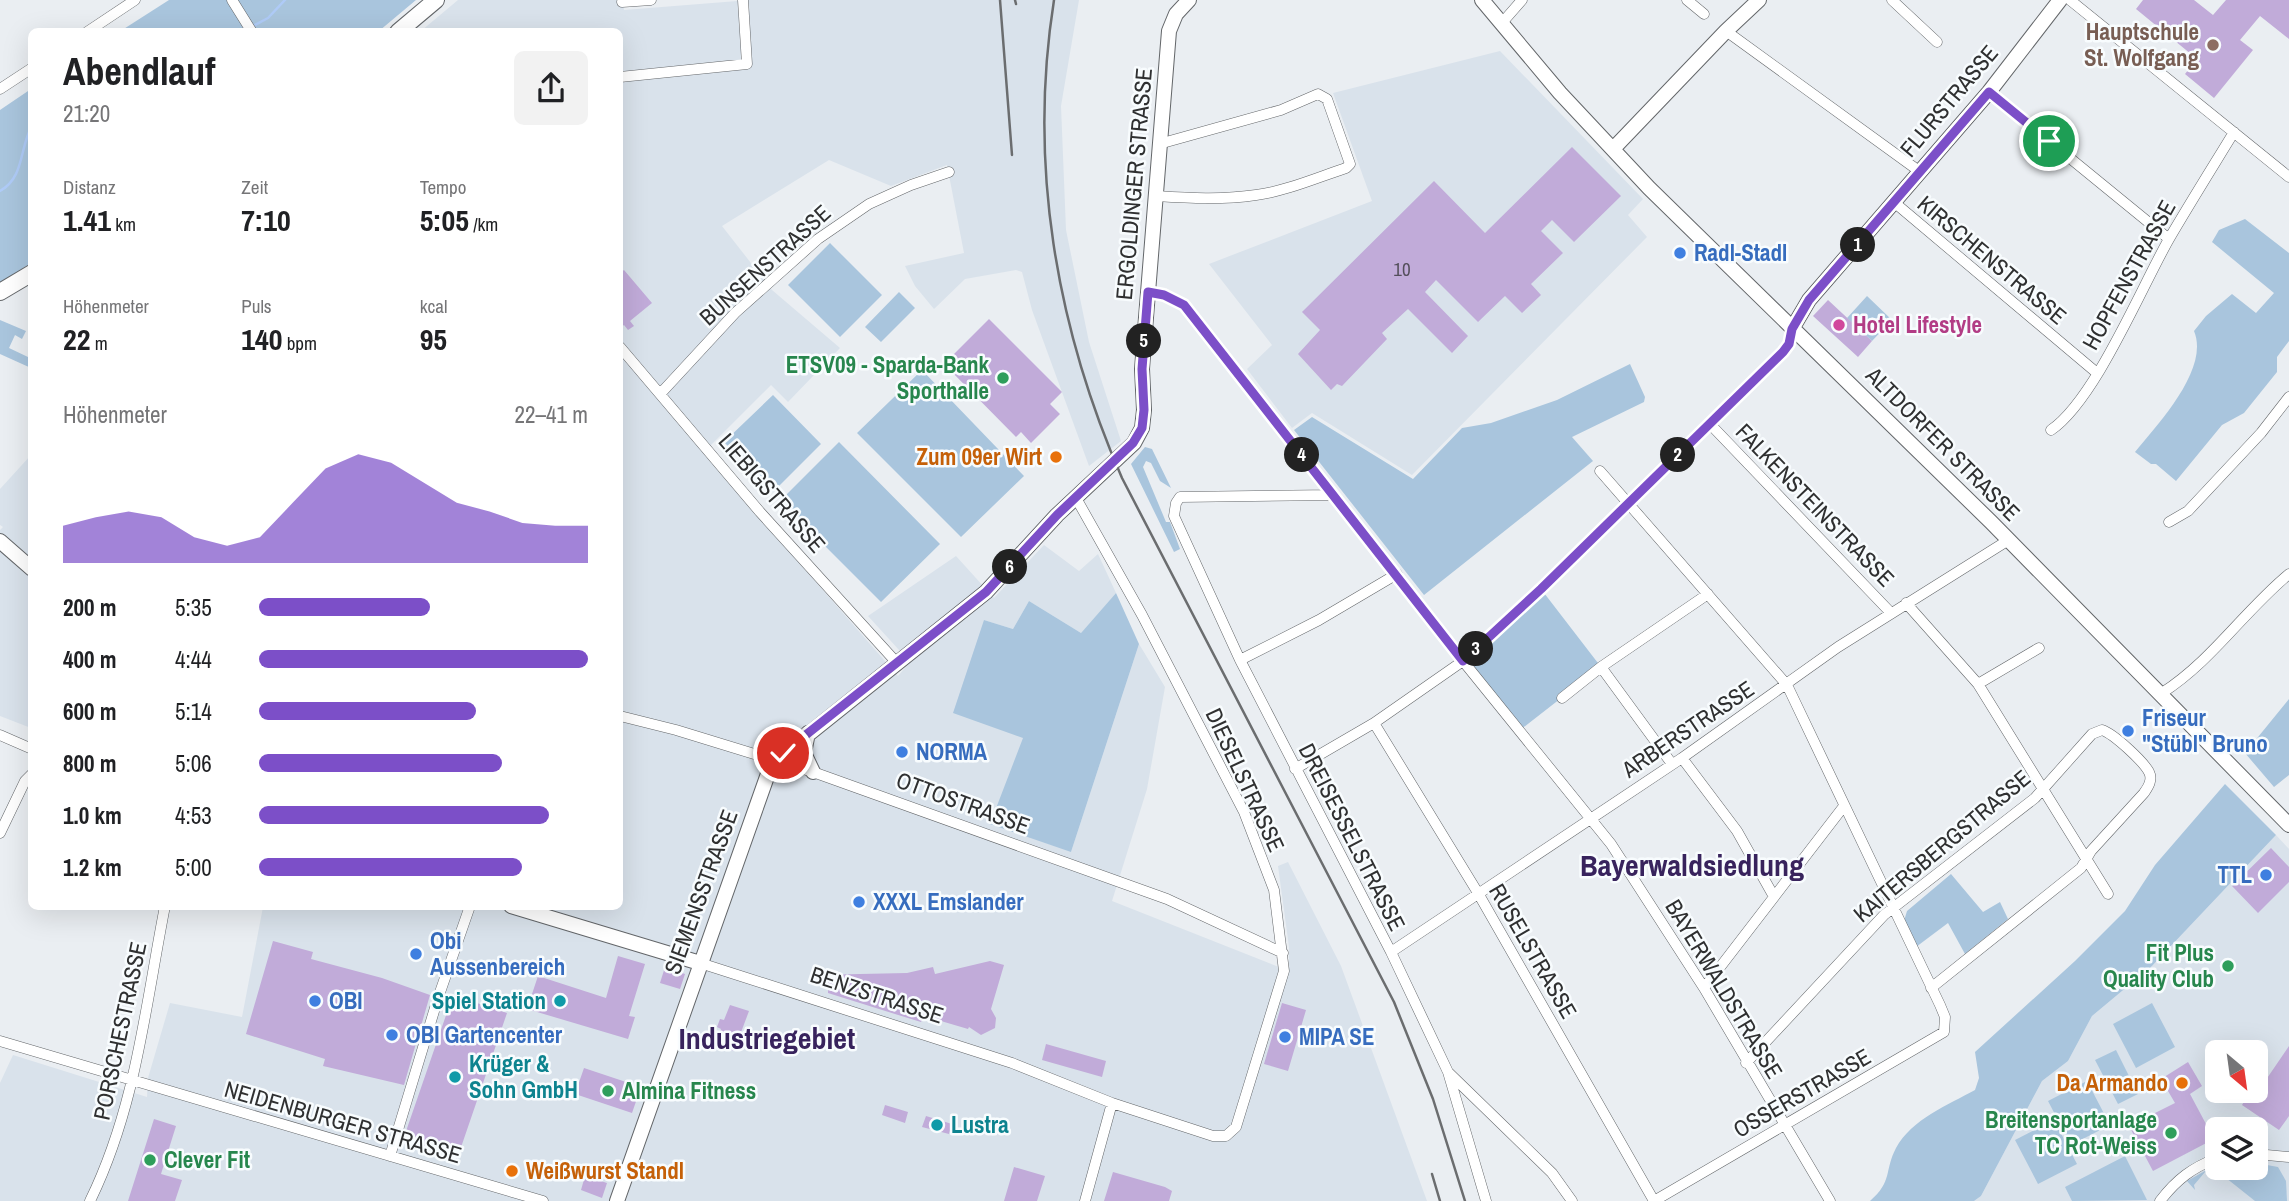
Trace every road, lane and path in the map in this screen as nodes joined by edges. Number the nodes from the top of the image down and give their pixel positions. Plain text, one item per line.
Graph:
1 (135, 0) edge
2 (232, 0) edge
3 (436, 0) edge
4 (651, 0) edge
5 (743, 0) edge
6 (1189, 0) edge
7 (1482, 0) edge
8 (1522, 0) edge
9 (1687, 0) edge
10 (1759, 0) edge
11 (1892, 0) edge
12 (2060, 0) edge
13 (2070, 0) edge
14 (622, 2) dead end
15 (1704, 14) dead end
16 (1501, 24) junction
17 (93, 28) edge
18 (249, 28) edge
19 (403, 28) edge
20 (1726, 31) junction
21 (1937, 42) dead end
22 (28, 71) edge
23 (623, 77) edge
24 (0, 89) edge
25 (1989, 92) junction
26 (2234, 132) junction
27 (1159, 144) junction
28 (1613, 149) junction
29 (1919, 171) junction
30 (949, 172) dead end
31 (2289, 177) edge
32 (1156, 196) junction
33 (1895, 203) junction
34 (2169, 239) junction
35 (28, 277) edge
36 (0, 292) edge
37 (1148, 292) junction
38 (1792, 329) junction
39 (623, 350) edge
40 (2097, 373) junction
41 (661, 393) junction
42 (2289, 397) edge
43 (1710, 424) junction
44 (2051, 430) dead end
45 (1122, 455) joint
46 (1600, 471) dead end
47 (1334, 495) junction
48 (1076, 498) junction
49 (1630, 503) junction
50 (2169, 522) dead end
51 (0, 541) edge
52 (2007, 541) junction
53 (28, 566) edge
54 (1397, 574) junction
55 (2289, 574) edge
56 (1708, 594) junction
57 (1906, 603) junction
58 (1891, 613) junction
59 (2039, 648) dead end
60 (1240, 660) junction
61 (1463, 661) junction
62 (897, 663) junction
63 (1601, 667) junction
64 (1978, 684) junction
65 (1787, 685) junction
66 (2162, 693) junction
67 (1562, 698) dead end
68 (623, 717) edge
69 (1374, 723) junction
70 (808, 733) junction
71 (0, 735) edge
72 (28, 747) edge
73 (1682, 758) junction
74 (775, 761) junction
75 (1672, 764) junction
76 (1295, 769) junction
77 (813, 772) junction
78 (28, 778) edge
79 (2042, 789) junction
80 (1844, 806) junction
81 (1590, 817) junction
82 (2289, 825) edge
83 (0, 833) edge
84 (2086, 860) junction
85 (1478, 893) junction
86 (2108, 894) dead end
87 (1773, 895) junction
88 (1893, 909) junction
89 (164, 910) edge
90 (469, 910) edge
91 (524, 910) edge
92 (1283, 953) junction
93 (1391, 953) junction
94 (700, 963) junction
95 (1704, 988) junction
96 (1931, 988) junction
97 (0, 1041) edge
98 (1746, 1063) junction
99 (1448, 1072) junction
100 (132, 1081) junction
101 (1112, 1103) junction
102 (1784, 1126) junction
103 (1226, 1136) joint
104 (2268, 1155) edge
105 (390, 1156) junction
106 (2289, 1157) edge
107 (2205, 1163) edge
108 (90, 1201) edge
109 (543, 1201) edge
110 (617, 1201) edge
111 (1085, 1201) edge
112 (1486, 1201) edge
113 (1572, 1201) edge
114 (1654, 1201) edge
115 (1830, 1201) edge
116 (2160, 1201) edge

1 - 17 street
2 - 18 street
3 - 19 main road
4 - 14 street
5 - 23 street
6 - 27 main road, ERGOLDINGER STRASSE
7 - 16 main road, ALTDORFER STRASSE
8 - 16 street
9 - 15 street
10 - 20 main road
11 - 21 street
12 - 25 main road, FLURSTRASSE
13 - 26 street
16 - 28 main road, ALTDORFER STRASSE
20 - 28 main road
20 - 29 street
22 - 24 street
25 - 29 main road, FLURSTRASSE
25 - 34 street
26 - 31 street
26 - 34 street, HOPFENSTRASSE
27 - 32 main road, ERGOLDINGER STRASSE
27 - 32 street
28 - 38 main road, ALTDORFER STRASSE
29 - 33 main road, FLURSTRASSE
30 - 41 street, BUNSENSTRASSE
32 - 37 main road, ERGOLDINGER STRASSE
33 - 38 main road, FLURSTRASSE
33 - 40 street, KIRSCHENSTRASSE
34 - 40 street, HOPFENSTRASSE
35 - 36 main road
37 - 45 main road, ERGOLDINGER STRASSE
37 - 47 street, BAYERWALDSTRASSE
38 - 43 street
38 - 52 main road, ALTDORFER STRASSE
39 - 41 street, LIEBIGSTRASSE
40 - 44 street, HOPFENSTRASSE
41 - 62 street, LIEBIGSTRASSE
42 - 50 street
43 - 49 street
43 - 58 street, FALKENSTEINSTRASSE
45 - 48 main road, SIEMENSSTRASSE
46 - 49 street
47 - 54 street, BAYERWALDSTRASSE
47 - 60 street, DREISESSELSTRASSE
48 - 62 main road, SIEMENSSTRASSE
48 - 92 street, DIESELSTRASSE
49 - 56 street
49 - 61 street
51 - 53 main road
52 - 57 street, ARBERSTRASSE
52 - 66 main road, ALTDORFER STRASSE
54 - 60 street
54 - 61 street, BAYERWALDSTRASSE
55 - 66 street
56 - 63 street
56 - 65 street
57 - 58 street, ARBERSTRASSE
57 - 64 street, FALKENSTEINSTRASSE
58 - 65 street, ARBERSTRASSE
59 - 64 street
60 - 76 street, DREISESSELSTRASSE
61 - 69 street
61 - 81 street, BAYERWALDSTRASSE
62 - 70 main road, SIEMENSSTRASSE
63 - 67 street
63 - 75 street
64 - 79 street, FALKENSTEINSTRASSE
65 - 73 street, ARBERSTRASSE
65 - 80 street
66 - 82 main road, ALTDORFER STRASSE
68 - 74 street, OTTOSTRASSE
69 - 76 street
69 - 85 street, RUSELSTRASSE
70 - 74 main road, SIEMENSSTRASSE
70 - 77 main road
71 - 72 street
73 - 75 street, ARBERSTRASSE
73 - 87 street
74 - 77 street, OTTOSTRASSE
74 - 94 main road, SIEMENSSTRASSE
75 - 81 street, ARBERSTRASSE
76 - 93 street, DREISESSELSTRASSE
77 - 92 street, OTTOSTRASSE
78 - 83 street
79 - 84 street, FALKENSTEINSTRASSE
79 - 84 street, KAITERSBERGSTRASSE
79 - 88 street, KAITERSBERGSTRASSE
80 - 87 street
80 - 88 street
81 - 85 street, ARBERSTRASSE
81 - 95 street, BAYERWALDSTRASSE
84 - 86 street, FALKENSTEINSTRASSE
84 - 96 street
85 - 93 street, ARBERSTRASSE
85 - 114 street, RUSELSTRASSE
87 - 95 street
88 - 96 street
88 - 98 street, KAITERSBERGSTRASSE
89 - 100 street, PORSCHESTRASSE
90 - 105 street
91 - 94 main road, BENZSTRASSE
92 - 103 street, DIESELSTRASSE
93 - 99 street, DREISESSELSTRASSE
94 - 101 street, BENZSTRASSE
94 - 110 main road, SIEMENSSTRASSE
95 - 98 street, BAYERWALDSTRASSE
96 - 102 street, OSSERSTRASSE
97 - 100 street, NEIDENBURGER STRASSE
98 - 102 street, BAYERWALDSTRASSE
99 - 112 street, DREISESSELSTRASSE
99 - 113 street
100 - 105 street, NEIDENBURGER STRASSE
100 - 108 street, PORSCHESTRASSE
101 - 103 street, BENZSTRASSE
101 - 111 street
102 - 114 street, OSSERSTRASSE
102 - 115 street, BAYERWALDSTRASSE
104 - 106 street
105 - 109 street, NEIDENBURGER STRASSE
107 - 116 street

